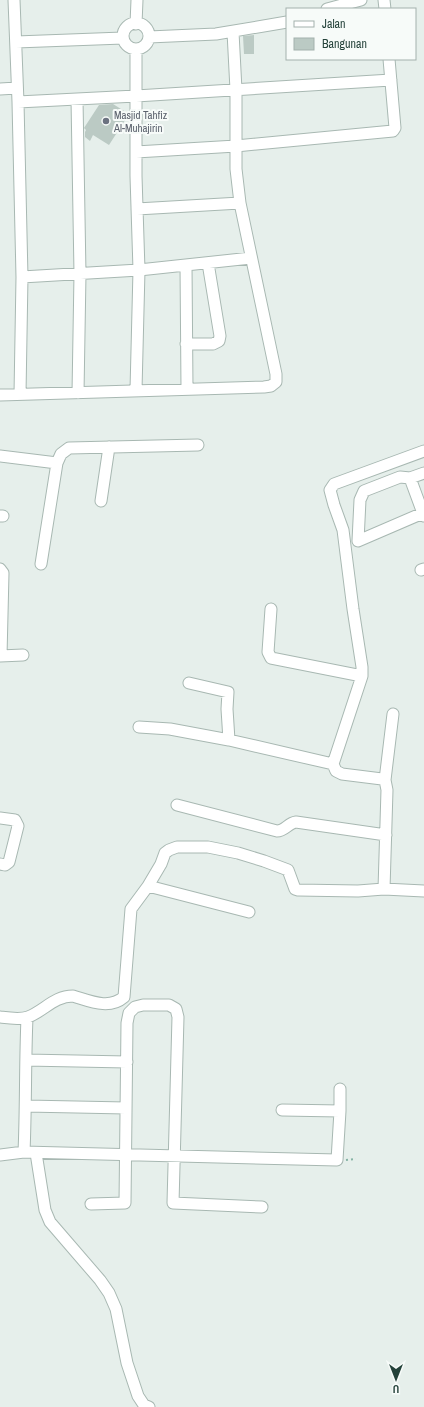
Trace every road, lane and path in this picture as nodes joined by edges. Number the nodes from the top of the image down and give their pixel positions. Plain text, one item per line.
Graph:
1 (14, 0) edge
2 (137, 0) edge
3 (361, 0) edge
4 (327, 6) edge
5 (286, 22) edge
6 (136, 24) junction
7 (233, 32) junction
8 (149, 37) junction
9 (123, 38) junction
10 (16, 42) junction
11 (136, 50) junction
12 (390, 60) edge
13 (391, 80) junction
14 (18, 88) junction
15 (0, 89) edge
16 (236, 90) junction
17 (136, 96) junction
18 (77, 99) junction
19 (18, 102) junction
20 (236, 146) junction
21 (136, 152) junction
22 (240, 203) junction
23 (137, 209) junction
24 (251, 258) junction
25 (208, 264) junction
26 (186, 266) junction
27 (138, 270) junction
28 (80, 274) junction
29 (22, 277) junction
30 (186, 344) junction
31 (187, 389) junction
32 (136, 390) junction
33 (78, 393) junction
34 (20, 394) junction
35 (0, 395) edge
36 (198, 445) dead end
37 (109, 447) junction
38 (424, 451) edge
39 (0, 456) edge
40 (57, 463) junction
41 (424, 473) edge
42 (410, 478) junction
43 (101, 501) dead end
44 (423, 515) edge
45 (41, 564) dead end
46 (0, 568) edge
47 (271, 609) dead end
48 (23, 655) dead end
49 (1, 656) edge
50 (362, 676) junction
51 (188, 683) dead end
52 (393, 714) dead end
53 (138, 727) dead end
54 (229, 740) junction
55 (333, 764) junction
56 (385, 780) junction
57 (177, 805) dead end
58 (0, 818) edge
59 (386, 835) junction
60 (0, 864) edge
61 (148, 886) junction
62 (384, 889) junction
63 (424, 891) edge
64 (249, 912) dead end
65 (0, 1017) edge
66 (27, 1018) junction
67 (26, 1060) junction
68 (127, 1062) junction
69 (340, 1089) dead end
70 (26, 1106) junction
71 (126, 1108) junction
72 (282, 1110) dead end
73 (340, 1111) junction
74 (24, 1152) junction
75 (36, 1153) junction
76 (0, 1155) edge
77 (126, 1156) junction
78 (173, 1156) junction
79 (91, 1204) dead end
80 (262, 1207) dead end
81 (149, 1407) edge

1 - 10 street
2 - 6 street
3 - 4 street
5 - 7 street
6 - 8 street
6 - 9 street
7 - 8 street
7 - 16 street
8 - 11 street
9 - 10 street
9 - 11 street
10 - 14 street
11 - 17 street
12 - 13 street
13 - 16 street
13 - 20 street
14 - 15 street
14 - 19 street
16 - 17 street
16 - 20 street
17 - 18 street
17 - 21 street
18 - 19 street
18 - 28 street
19 - 29 street
20 - 21 street
20 - 22 street
21 - 23 street
22 - 23 street
22 - 24 street
23 - 27 street
24 - 25 street
24 - 31 street
25 - 26 street
25 - 30 street
26 - 27 street
26 - 30 street
27 - 28 street
27 - 32 street
28 - 29 street
28 - 33 street
29 - 34 street
30 - 31 street
31 - 32 street
32 - 33 street
33 - 34 street
34 - 35 street
36 - 37 street
37 - 40 street
37 - 43 street
38 - 50 street
39 - 40 street
40 - 45 street
41 - 42 street
42 - 44 street
42 - 44 street
46 - 49 street
47 - 50 street
48 - 49 street
50 - 55 street
51 - 54 street
52 - 56 street
53 - 54 street
54 - 55 street
55 - 56 street
56 - 59 street
57 - 59 street
58 - 60 street
59 - 62 street
61 - 62 street
61 - 64 street
61 - 66 street
62 - 63 street
65 - 66 street
66 - 67 street
67 - 68 street
67 - 70 street
68 - 71 street
68 - 78 street
69 - 73 street
70 - 71 street
70 - 74 street
71 - 77 street
72 - 73 street
73 - 78 street
74 - 75 street
74 - 76 street
75 - 77 street
75 - 81 street
77 - 78 street
77 - 79 street
78 - 80 street

